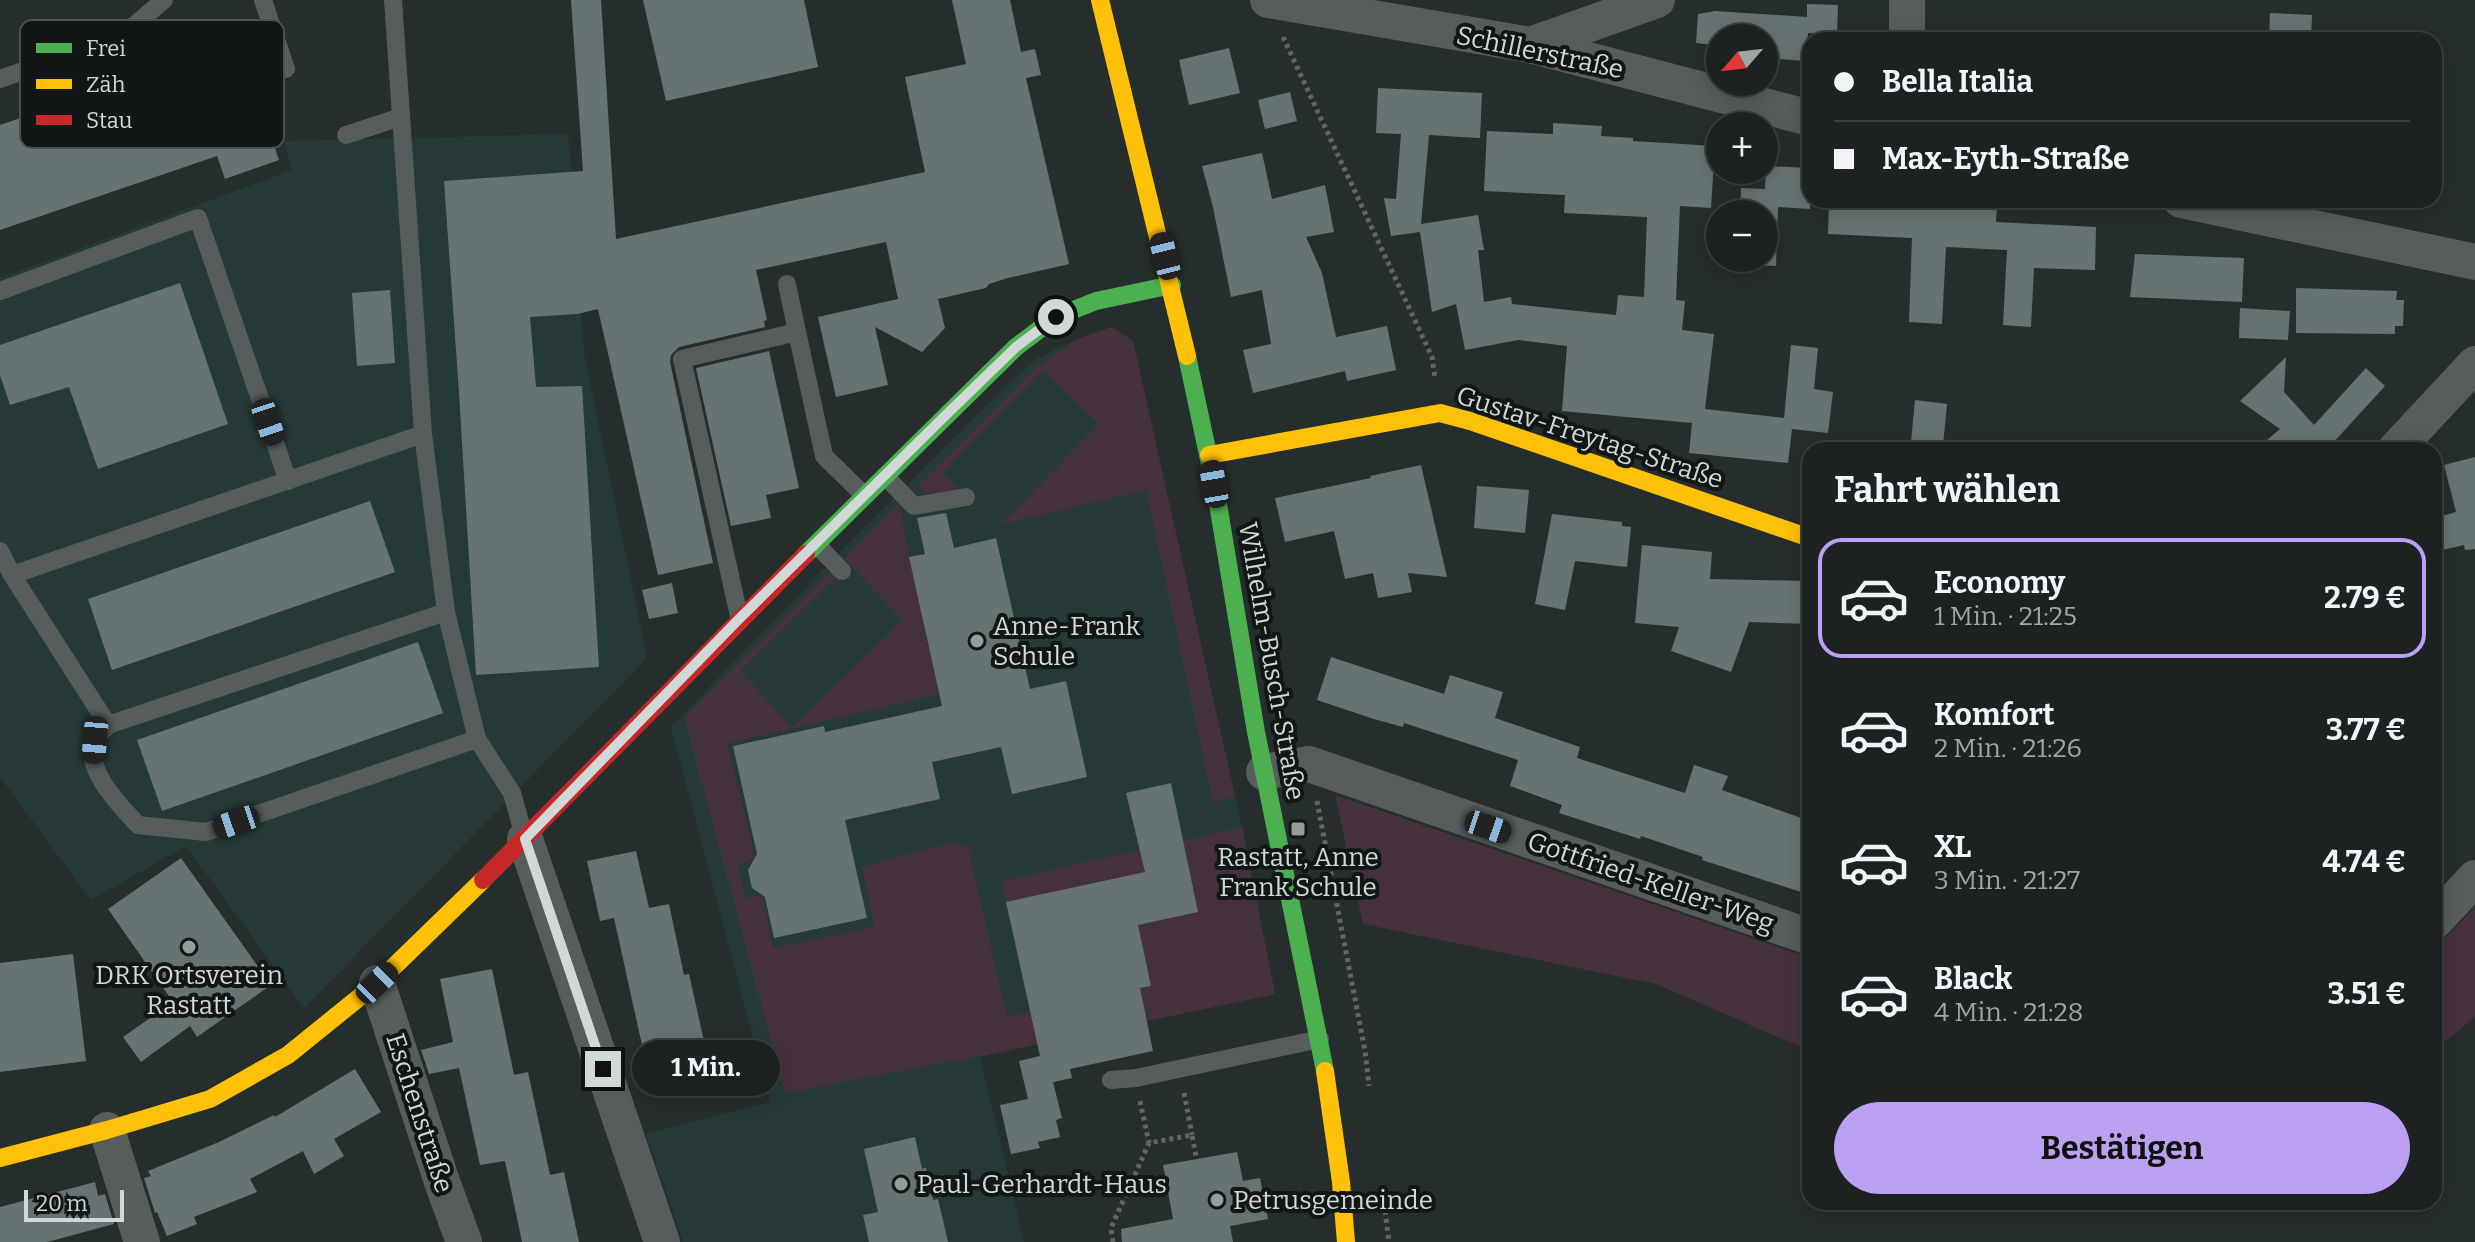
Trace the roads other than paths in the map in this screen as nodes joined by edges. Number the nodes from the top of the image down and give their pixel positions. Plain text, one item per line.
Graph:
1 (164, 0) edge
2 (263, 0) edge
3 (393, 0) edge
4 (1100, 0) edge
5 (1657, 0) edge
6 (1907, 0) edge
7 (1274, 14) edge
8 (141, 20) edge
9 (270, 20) edge
10 (1907, 32) edge
11 (1530, 45) junction
12 (284, 63) edge
13 (286, 69) dead end
14 (20, 72) edge
15 (0, 79) edge
16 (1802, 116) edge
17 (401, 117) junction
18 (346, 135) dead end
19 (2219, 208) edge
20 (2475, 262) edge
21 (787, 284) dead end
22 (1172, 285) junction
23 (0, 291) edge
24 (797, 332) junction
25 (2475, 364) edge
26 (423, 434) junction
27 (2402, 442) edge
28 (1209, 455) junction
29 (885, 476) junction
30 (288, 481) junction
31 (865, 496) junction
32 (966, 497) dead end
33 (1802, 535) edge
34 (817, 545) junction
35 (0, 551) edge
36 (842, 571) dead end
37 (12, 575) junction
38 (446, 612) junction
39 (739, 619) junction
40 (108, 725) junction
41 (477, 739) junction
42 (1264, 772) junction
43 (525, 839) junction
44 (2475, 878) edge
45 (2442, 913) edge
46 (1802, 934) edge
47 (377, 983) junction
48 (1320, 1039) junction
49 (1111, 1080) dead end
50 (107, 1130) junction
51 (0, 1158) edge
52 (142, 1242) edge
53 (464, 1242) edge
54 (662, 1242) edge
55 (1346, 1242) edge

1 - 8 lane
2 - 9 lane
3 - 17 lane
4 - 22 street, Wilhelm-Busch-Straße
5 - 11 street
6 - 10 street
7 - 11 street, Schillerstraße
11 - 16 street, Schillerstraße
12 - 13 lane
14 - 15 lane
17 - 18 lane
17 - 26 lane
19 - 20 street
21 - 24 lane
22 - 28 street, Wilhelm-Busch-Straße
22 - 29 street
23 - 30 lane
24 - 31 lane
24 - 39 lane
25 - 27 street
26 - 30 lane
26 - 38 lane
28 - 33 street, Gustav-Freytag-Straße
28 - 42 street, Wilhelm-Busch-Straße
29 - 31 street
29 - 32 lane
30 - 37 lane
31 - 34 street
34 - 36 lane
34 - 39 street
35 - 37 lane
37 - 40 lane
38 - 40 lane
38 - 41 lane
39 - 43 street
40 - 41 lane
41 - 43 lane
42 - 46 street, Gottfried-Keller-Weg
42 - 48 street, Wilhelm-Busch-Straße
43 - 47 street
43 - 54 street
44 - 45 street
47 - 50 street
47 - 53 street, Eschenstraße
48 - 49 lane
48 - 55 street, Wilhelm-Busch-Straße
50 - 51 street
50 - 52 street

